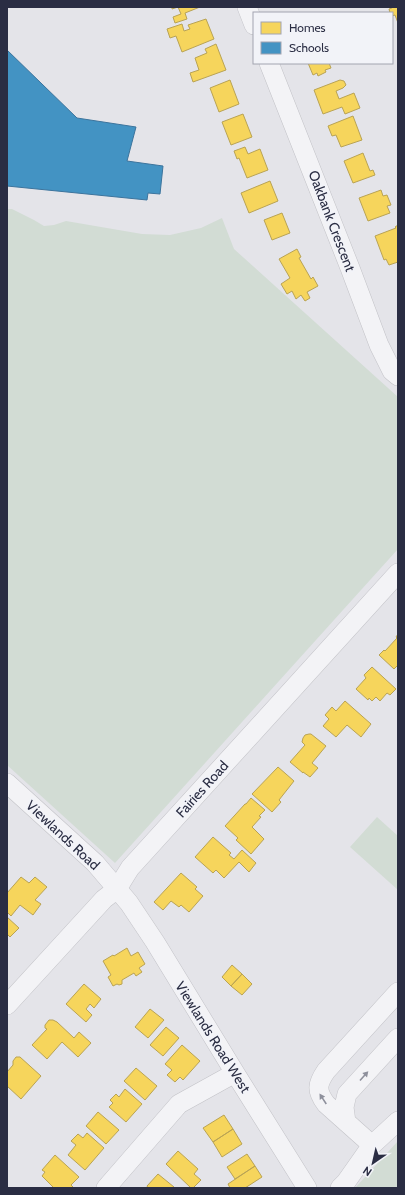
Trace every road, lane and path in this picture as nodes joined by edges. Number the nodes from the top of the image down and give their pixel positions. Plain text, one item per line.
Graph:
1 (247, 7) edge
2 (253, 22) edge
3 (269, 64) edge
4 (398, 376) edge
5 (398, 573) edge
6 (7, 783) edge
7 (117, 889) junction
8 (398, 992) edge
9 (7, 1005) edge
10 (398, 1038) edge
11 (235, 1073) junction
12 (398, 1121) edge
13 (346, 1122) junction
14 (372, 1145) junction
15 (106, 1188) edge
16 (307, 1188) edge
17 (340, 1188) edge

1 - 2 street
3 - 4 street, Oakbank Crescent
5 - 7 street, Fairies Road
6 - 7 street, Viewlands Road
7 - 9 street, Fairies Road
7 - 11 street, Viewlands Road West
13 -> 8 street
13 -> 10 street
11 - 15 street
11 - 16 street, Viewlands Road West
12 - 14 street
13 - 14 street
14 - 17 street

